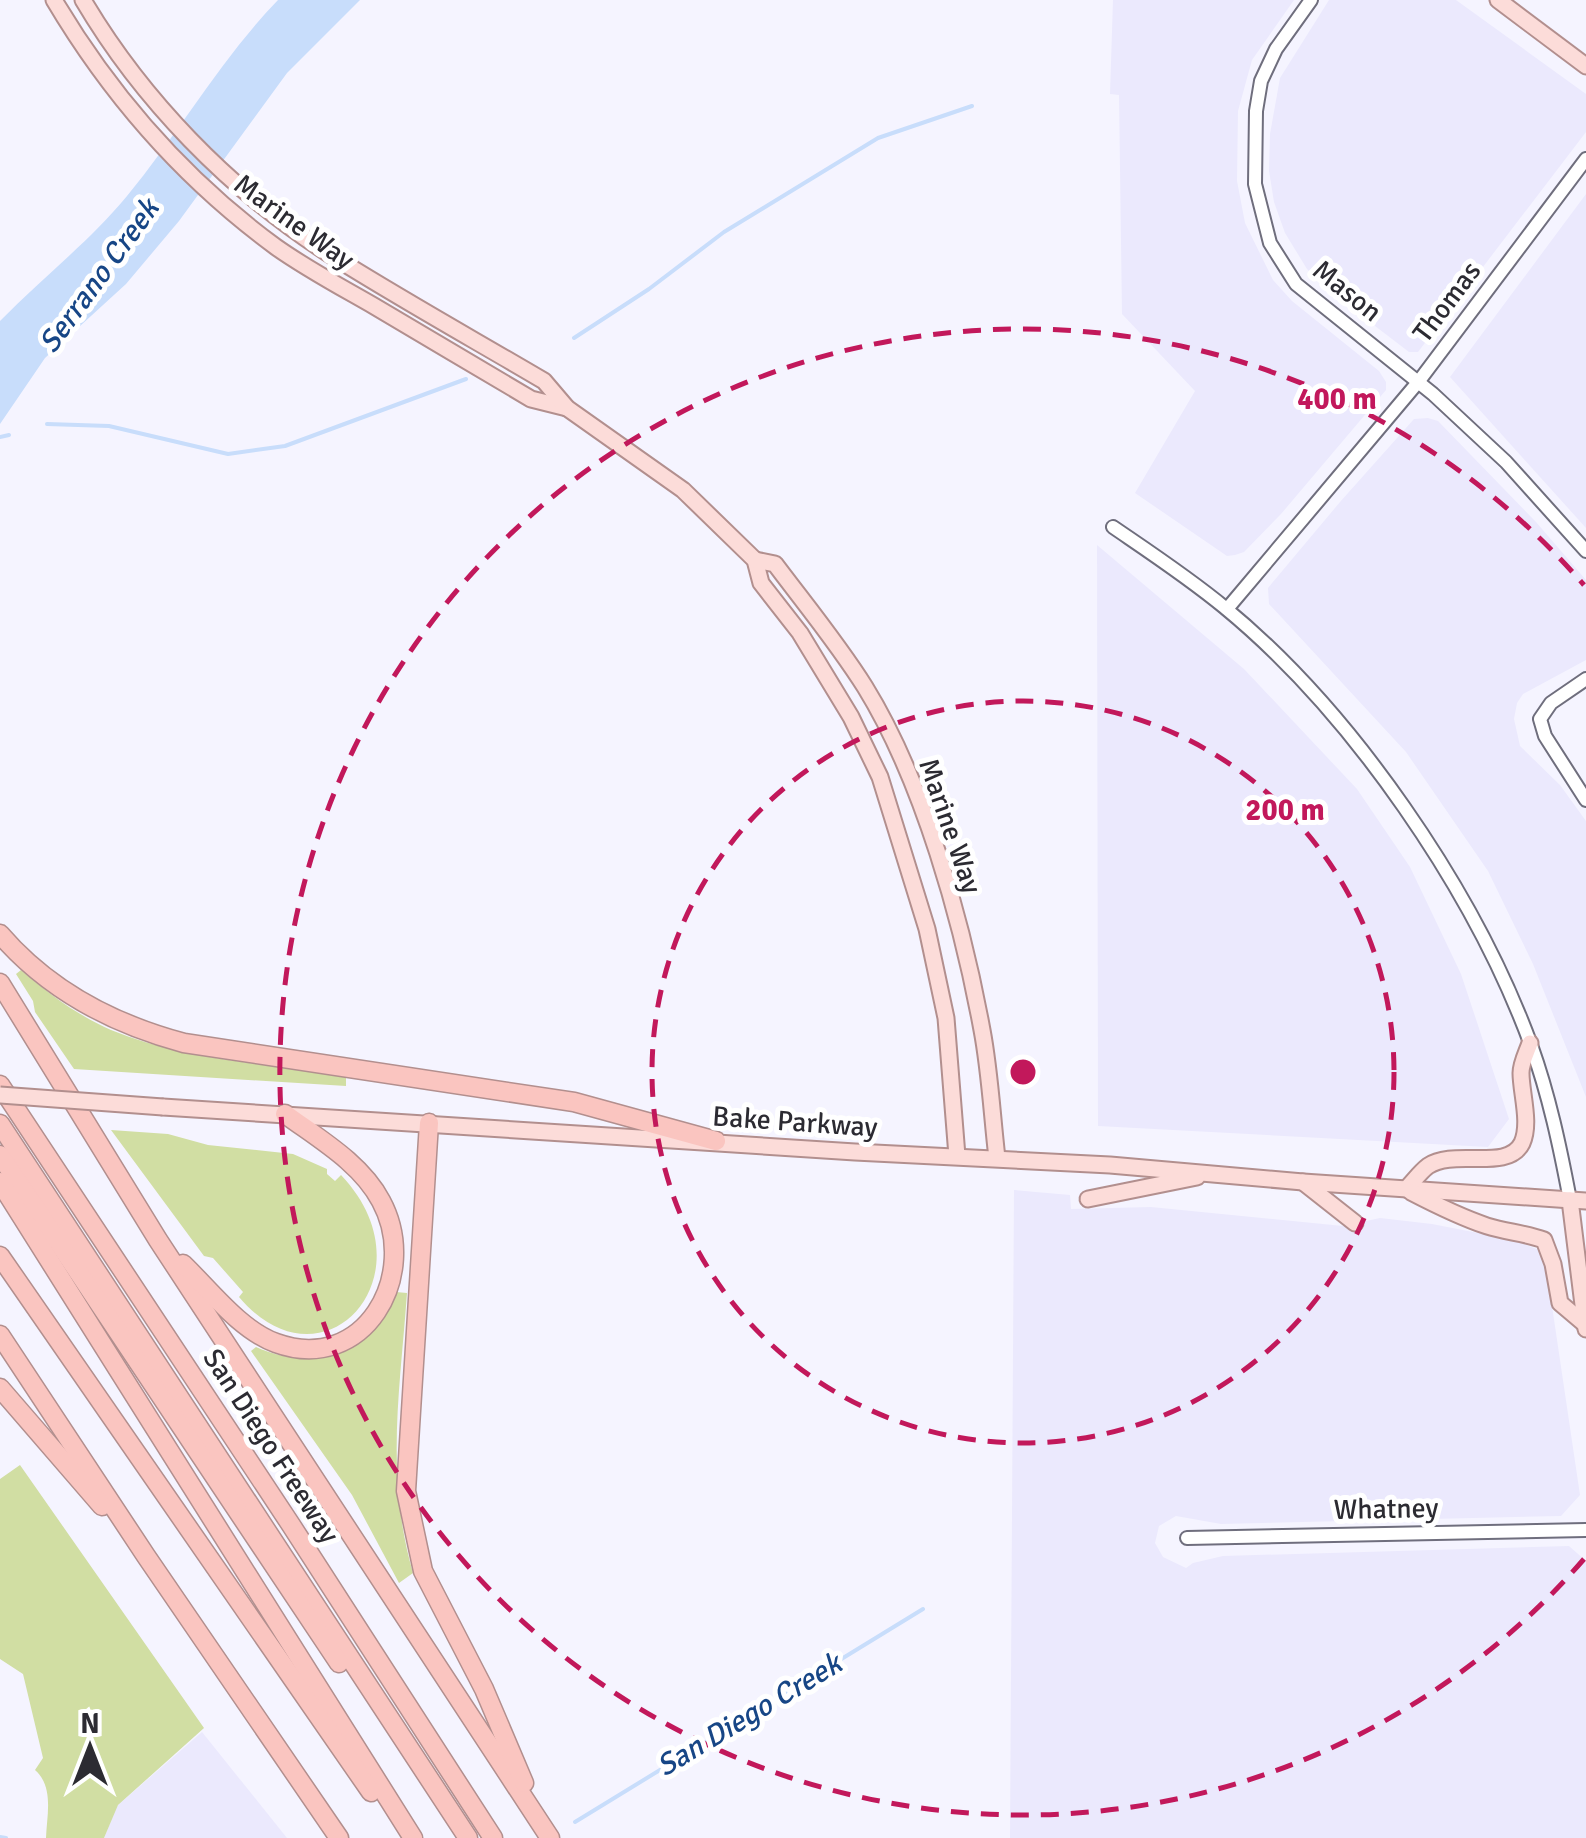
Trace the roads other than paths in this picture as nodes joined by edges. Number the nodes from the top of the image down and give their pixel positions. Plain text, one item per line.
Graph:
1 (54, 0) edge
2 (83, 0) edge
3 (1311, 0) edge
4 (1498, 0) edge
5 (1586, 66) edge
6 (1586, 159) edge
7 (1419, 382) junction
8 (567, 408) junction
9 (1114, 527) dead end
10 (1586, 551) edge
11 (755, 560) junction
12 (1227, 608) junction
13 (1586, 678) edge
14 (1586, 800) edge
15 (0, 934) edge
16 (0, 983) edge
17 (1530, 1043) junction
18 (0, 1086) edge
19 (0, 1096) edge
20 (286, 1114) junction
21 (429, 1123) junction
22 (0, 1124) edge
23 (716, 1141) junction
24 (0, 1155) edge
25 (957, 1156) junction
26 (997, 1158) junction
27 (1214, 1173) junction
28 (0, 1182) edge
29 (1304, 1182) junction
30 (1406, 1189) junction
31 (1088, 1200) dead end
32 (1578, 1200) edge
33 (1356, 1223) dead end
34 (158, 1240) junction
35 (0, 1256) edge
36 (1586, 1326) edge
37 (0, 1335) edge
38 (0, 1388) edge
39 (1586, 1530) edge
40 (1187, 1538) dead end
41 (146, 1556) junction
42 (546, 1832) edge
43 (339, 1838) edge
44 (402, 1838) edge
45 (414, 1838) edge
46 (456, 1838) edge
47 (468, 1838) edge
48 (493, 1838) edge

1 - 8 main road, Marine Way
2 - 8 main road, Marine Way
3 - 7 street, Mason
4 - 5 main road
6 - 7 street, Thomas
7 - 10 street, Mason
7 - 12 street, Thomas
8 - 11 main road, Marine Way
9 - 12 street
11 - 25 main road, Marine Way
11 - 26 main road, Marine Way
12 - 17 street
13 - 14 street
15 - 23 highway
16 - 34 highway
17 - 30 main road
17 - 32 street
18 - 48 highway, San Diego Freeway
19 - 20 main road, Bake Parkway, bridge
20 - 21 main road, Bake Parkway
20 - 34 highway
21 - 23 main road, Bake Parkway
21 - 42 highway
22 - 47 highway
23 - 25 main road, Bake Parkway
24 - 46 highway
25 - 26 main road, Bake Parkway
26 - 27 main road, Bake Parkway
27 - 29 main road, Bake Parkway
27 - 31 main road
28 - 45 highway
29 - 30 main road, Bake Parkway
29 - 33 main road
30 - 32 main road, Bake Parkway
30 - 36 main road
32 - 36 main road
34 - 42 highway
35 - 44 highway
37 - 41 highway
38 - 41 highway
39 - 40 street, Whatney
41 - 43 highway

